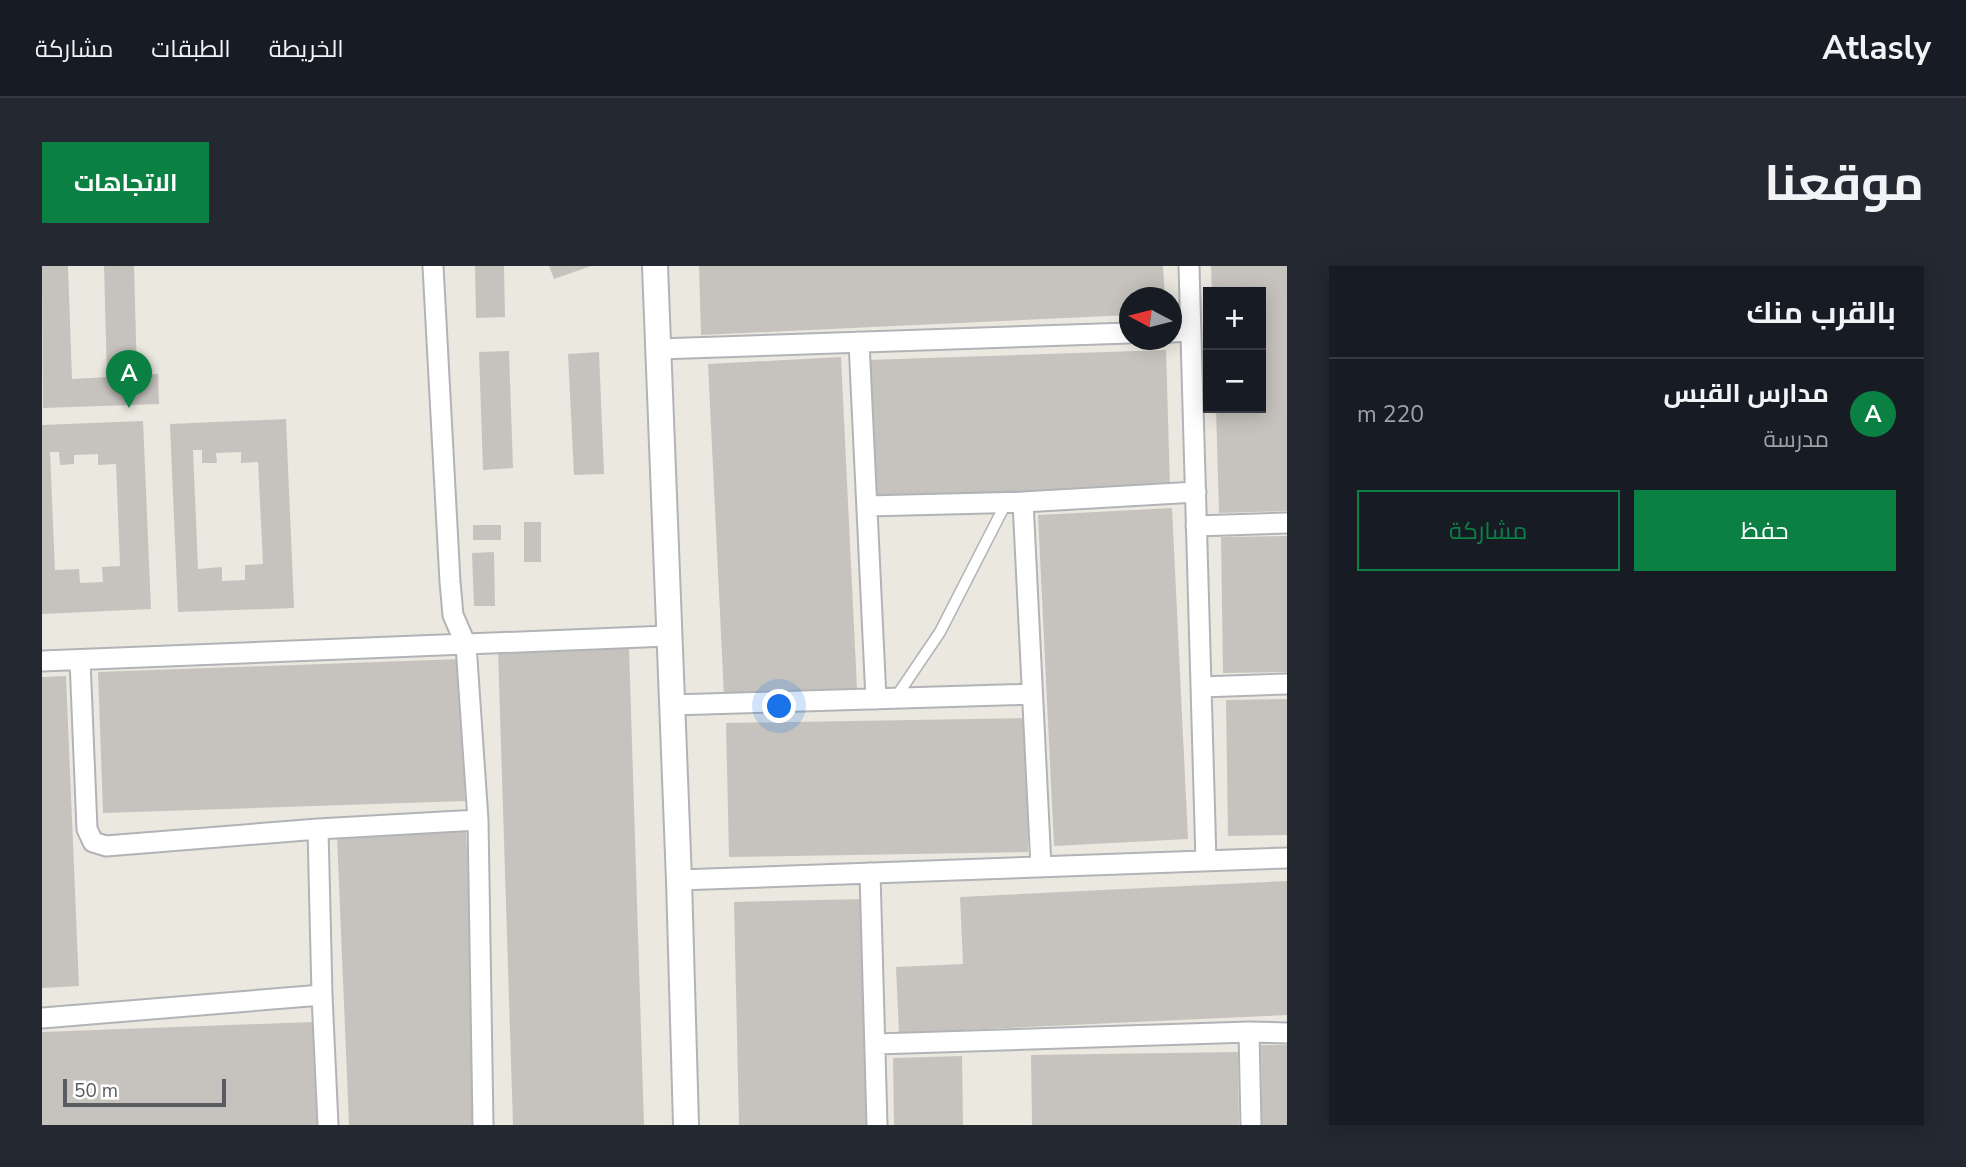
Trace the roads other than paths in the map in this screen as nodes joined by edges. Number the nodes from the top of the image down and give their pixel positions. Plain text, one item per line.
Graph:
1 (433, 266) edge
2 (655, 266) edge
3 (1189, 266) edge
4 (1182, 324) edge
5 (1119, 333) edge
6 (859, 342) junction
7 (1182, 343) edge
8 (658, 349) junction
9 (1196, 492) junction
10 (1015, 502) junction
11 (867, 506) junction
12 (1287, 523) edge
13 (1196, 526) junction
14 (668, 636) junction
15 (466, 645) junction
16 (80, 660) junction
17 (42, 661) edge
18 (1287, 684) edge
19 (1201, 687) junction
20 (1032, 694) junction
21 (886, 699) junction
22 (671, 705) junction
23 (478, 820) junction
24 (318, 829) junction
25 (1287, 858) edge
26 (1206, 861) junction
27 (1041, 867) junction
28 (870, 873) junction
29 (679, 880) junction
30 (321, 995) junction
31 (42, 1017) edge
32 (1249, 1032) junction
33 (1287, 1033) edge
34 (876, 1044) junction
35 (328, 1125) edge
36 (484, 1125) edge
37 (686, 1125) edge
38 (877, 1125) edge
39 (1251, 1125) edge

1 - 15 street
2 - 8 street
3 - 4 street
5 - 6 street
6 - 8 street
6 - 11 street
7 - 9 street
8 - 14 street
9 - 10 street
9 - 13 street
10 - 11 street
10 - 20 street
10 - 21 lane
11 - 21 street
12 - 13 street
13 - 19 street
14 - 15 street
14 - 22 street
15 - 16 street
15 - 23 street
16 - 17 street
16 - 24 street
18 - 19 street
19 - 26 street
20 - 21 street
20 - 27 street
21 - 22 street
22 - 29 street
23 - 24 street
23 - 36 street
24 - 30 street
25 - 26 street
26 - 27 street
27 - 28 street
28 - 29 street
28 - 34 street
29 - 37 street
30 - 31 street
30 - 35 street
32 - 33 street
32 - 34 street
32 - 39 street
34 - 38 street

